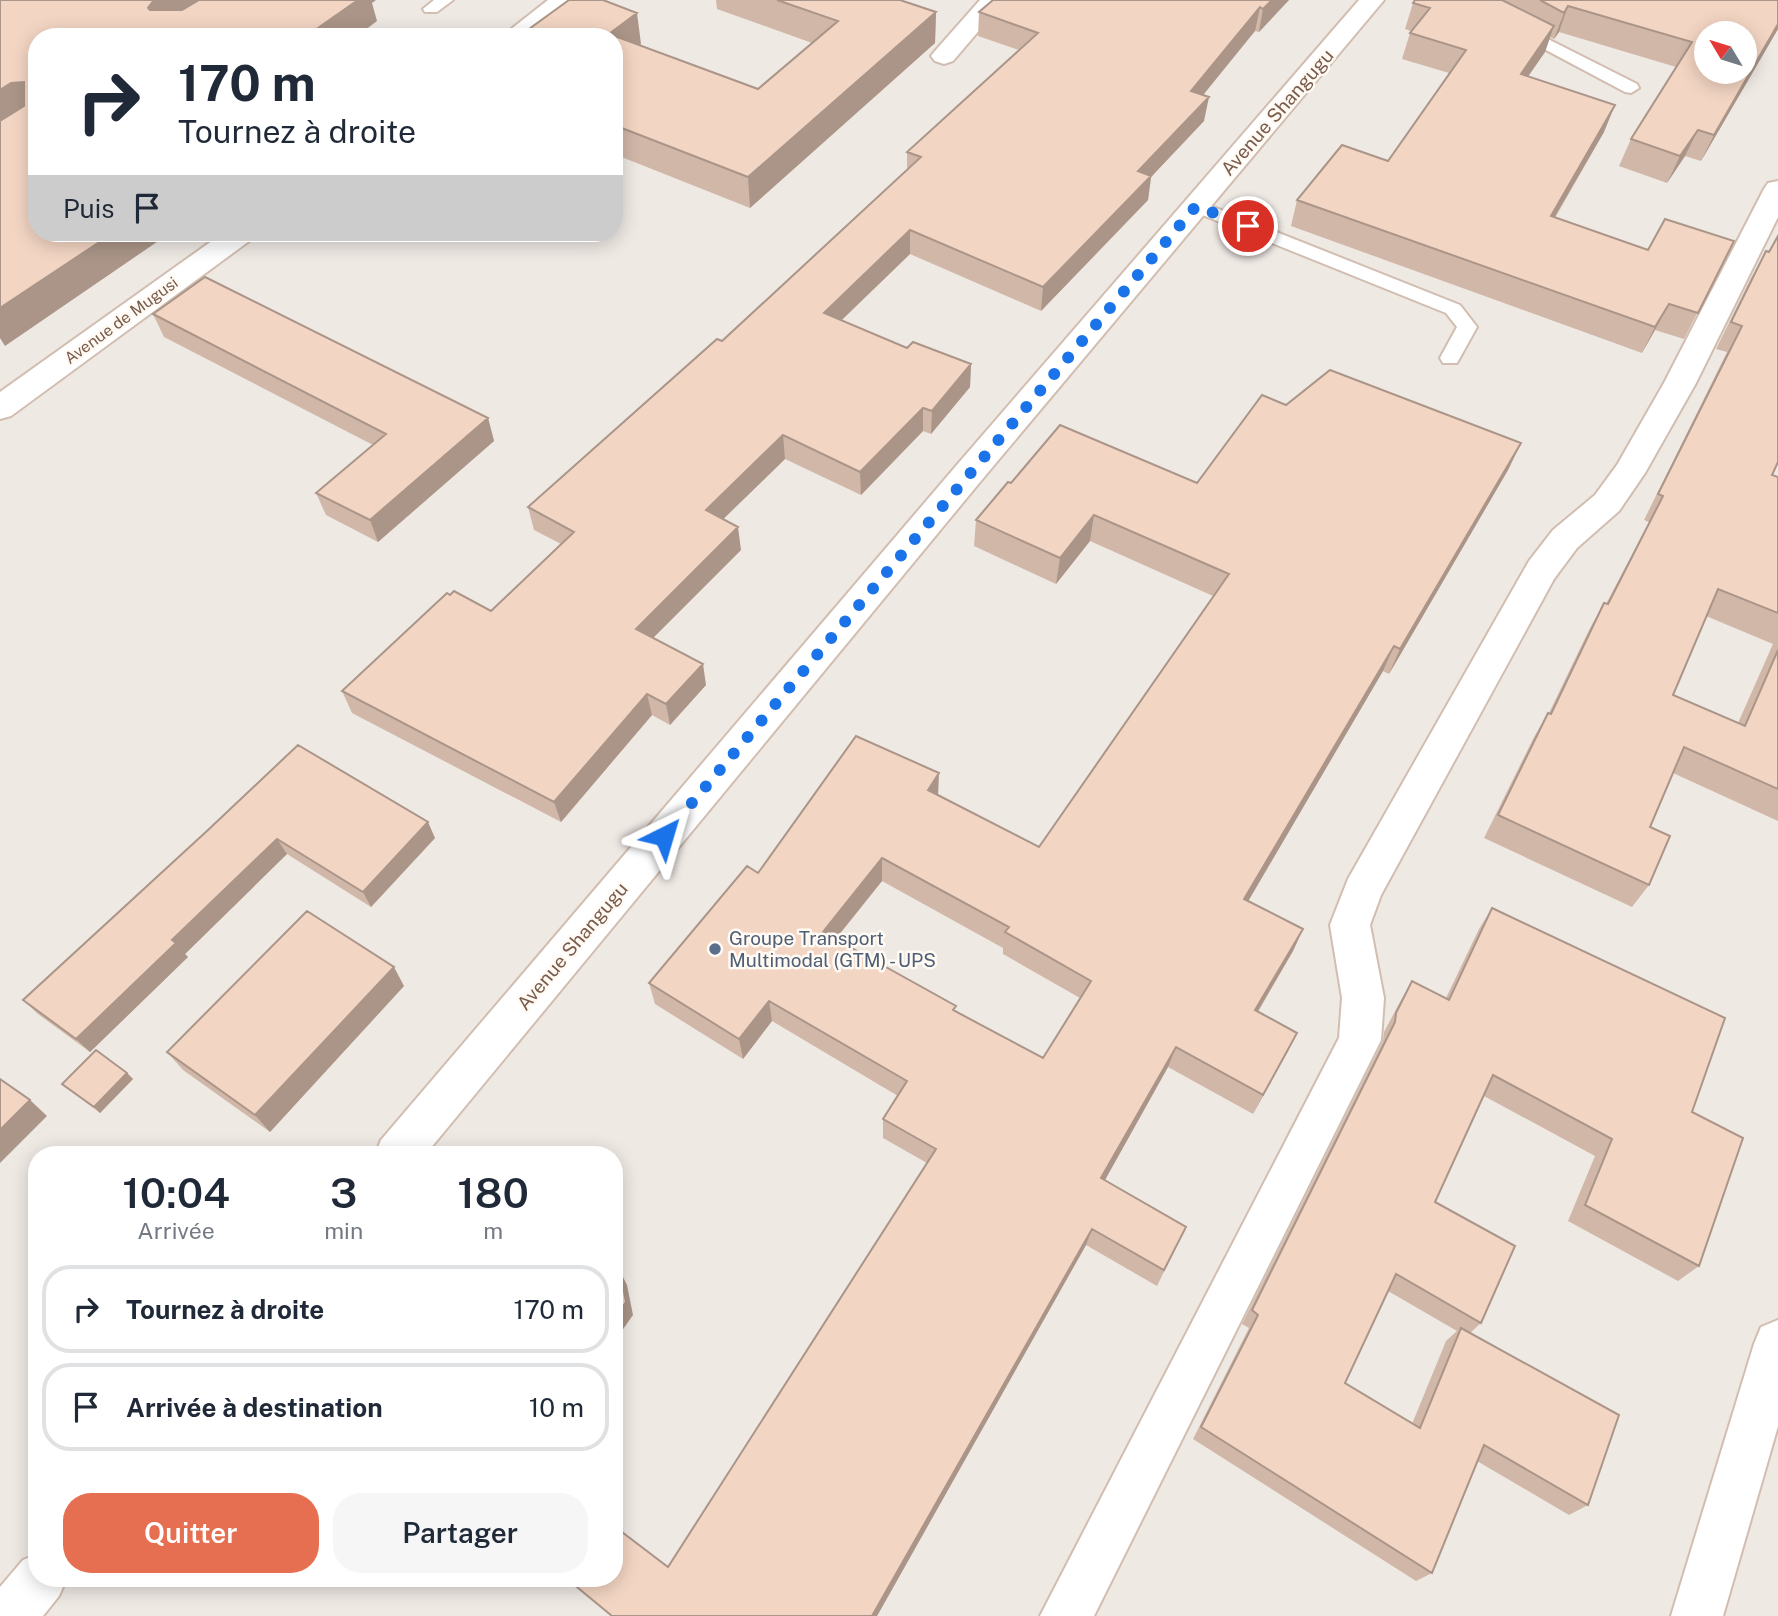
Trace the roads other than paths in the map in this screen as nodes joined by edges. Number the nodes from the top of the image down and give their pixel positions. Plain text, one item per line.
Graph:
1 (564, 0) edge
2 (993, 0) edge
3 (1372, 0) edge
4 (1505, 22) edge
5 (526, 28) edge
6 (944, 56) dead end
7 (1630, 88) dead end
8 (1778, 189) edge
9 (1196, 206) junction
10 (230, 242) edge
11 (1450, 358) dead end
12 (0, 408) edge
13 (405, 1146) edge
14 (1778, 1344) edge
15 (34, 1587) edge
16 (10, 1616) edge
17 (1066, 1616) edge
18 (1697, 1616) edge

1 - 5 street
2 - 6 street
3 - 9 street, Avenue Shangugu
4 - 7 lane
8 - 17 street
9 - 11 lane
9 - 13 street, Avenue Shangugu
10 - 12 street, Avenue de Mugusi
14 - 18 street
15 - 16 street

